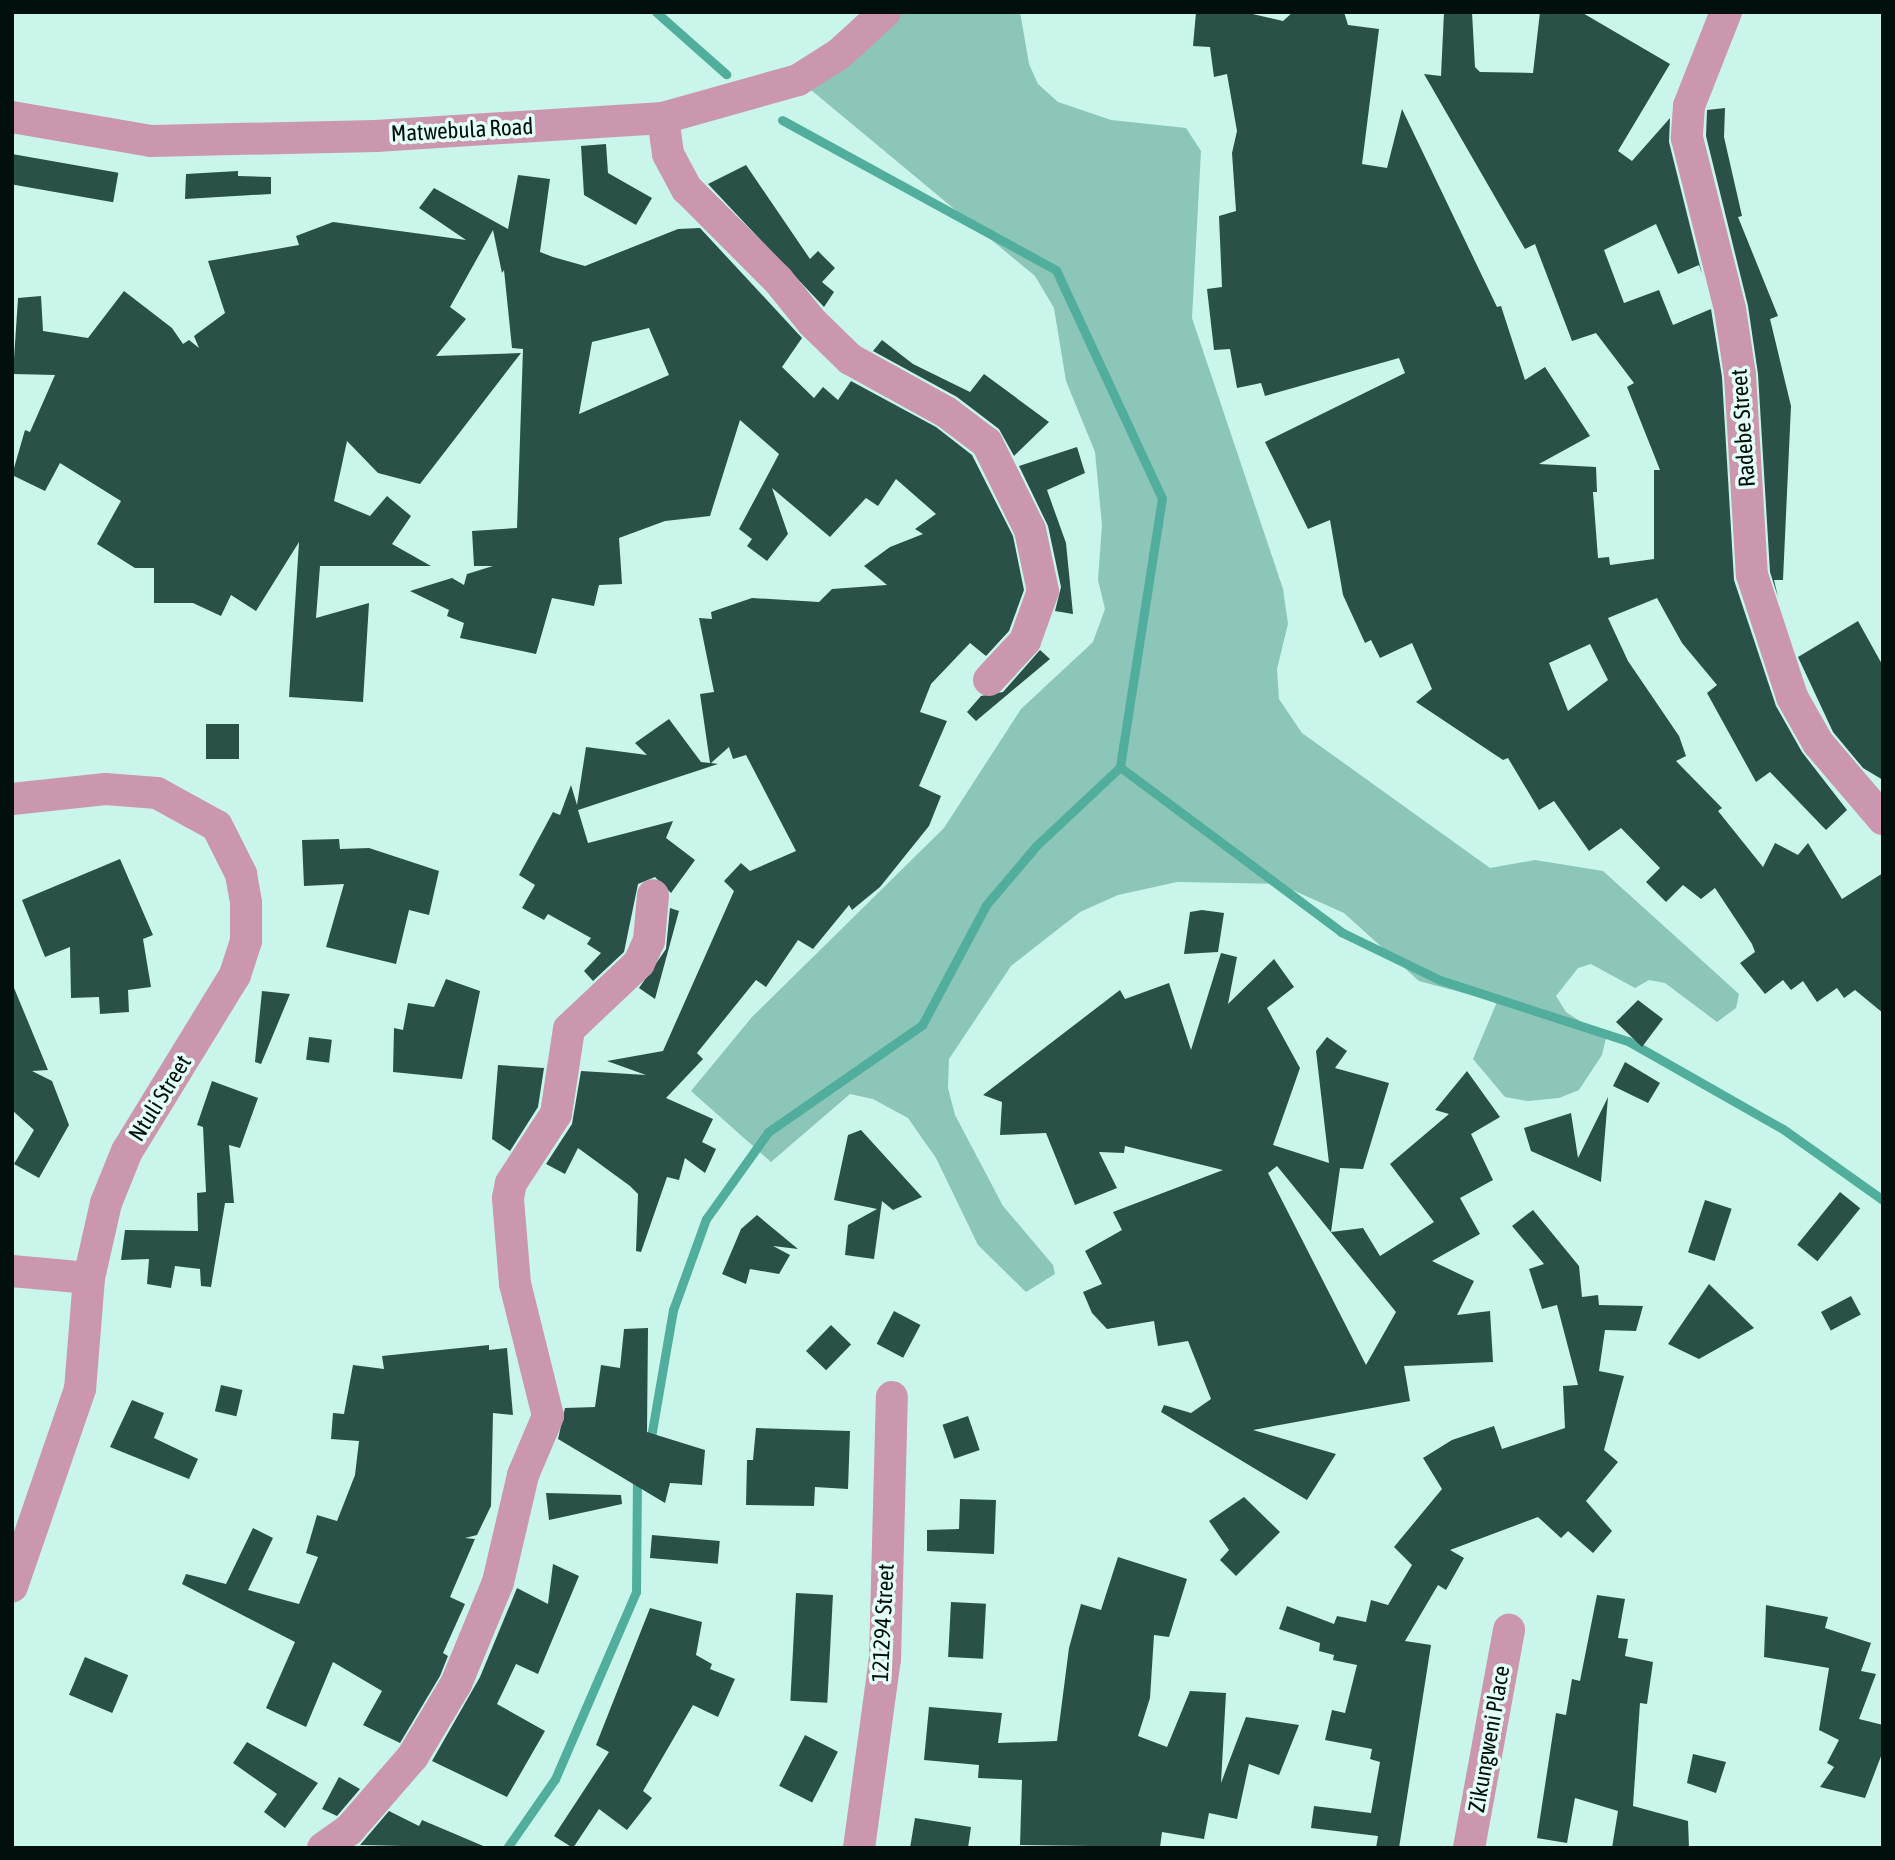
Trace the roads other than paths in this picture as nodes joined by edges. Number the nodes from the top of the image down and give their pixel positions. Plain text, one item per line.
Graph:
1 (885, 12) edge
2 (1726, 12) edge
3 (12, 117) edge
4 (663, 118) junction
5 (989, 680) dead end
6 (12, 799) edge
7 (1883, 819) edge
8 (653, 895) dead end
9 (12, 1271) edge
10 (89, 1278) junction
11 (892, 1397) dead end
12 (12, 1587) edge
13 (1509, 1630) dead end
14 (323, 1848) edge
15 (859, 1848) edge
16 (1469, 1848) edge

1 - 4 street, Matwebula Road
2 - 7 street, Radebe Street
3 - 4 street, Matwebula Road
4 - 5 street
6 - 10 street, Ntuli Street
8 - 14 street
9 - 10 street
10 - 12 street, Ntuli Street
11 - 15 street, 121294 Street
13 - 16 street, Zikungweni Place

